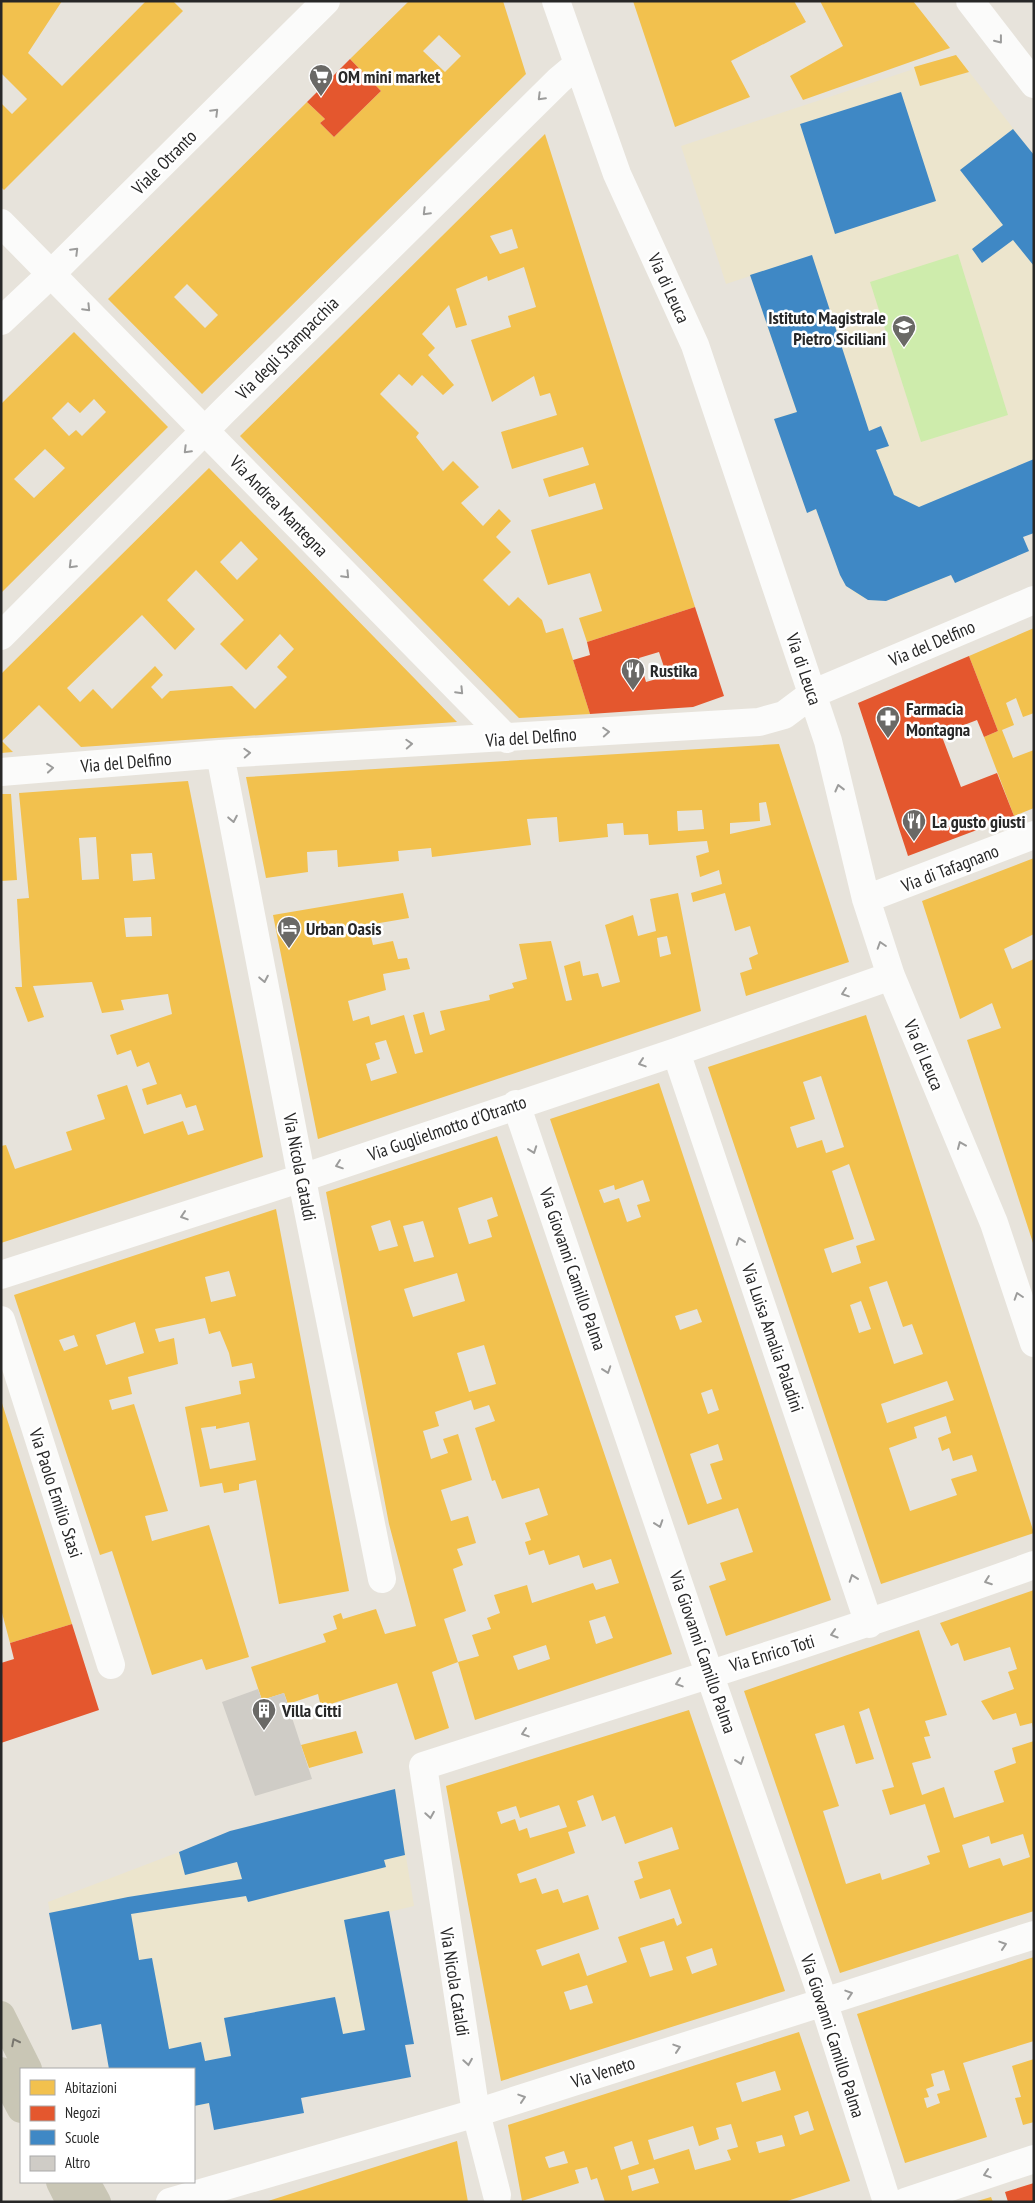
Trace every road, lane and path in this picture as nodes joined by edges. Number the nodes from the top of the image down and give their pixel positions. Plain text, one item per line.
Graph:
1 (326, 1) edge
2 (556, 1) edge
3 (970, 1) edge
4 (577, 65) junction
5 (1034, 84) edge
6 (1, 223) edge
7 (51, 274) junction
8 (1, 321) edge
9 (206, 431) junction
10 (1034, 600) edge
11 (1, 636) edge
12 (812, 694) junction
13 (507, 739) junction
14 (220, 754) junction
15 (1, 772) edge
16 (1034, 835) edge
17 (866, 899) junction
18 (891, 976) junction
19 (676, 1052) junction
20 (516, 1104) junction
21 (302, 1178) junction
22 (1, 1275) edge
23 (1, 1320) edge
24 (1034, 1343) edge
25 (1034, 1565) edge
26 (382, 1579) dead end
27 (869, 1624) junction
28 (111, 1665) dead end
29 (709, 1673) junction
30 (423, 1766) joint
31 (1034, 1935) edge
32 (823, 2002) junction
33 (1, 2015) edge
34 (28, 2068) edge
35 (1, 2071) edge
36 (20, 2107) edge
37 (476, 2112) junction
38 (1034, 2159) edge
39 (60, 2183) edge
40 (87, 2183) edge
41 (497, 2195) dead end
42 (70, 2202) edge
43 (97, 2202) edge
44 (170, 2202) edge
45 (887, 2202) edge
46 (905, 2202) edge

7 -> 1 street, Viale Otranto
2 - 4 street, Via di Leuca
3 -> 5 street
4 -> 9 street, Via degli Stampacchia
4 - 12 street, Via di Leuca
6 - 7 street, Via Andrea Mantegna
7 - 8 street, Viale Otranto
7 -> 9 street, Via Andrea Mantegna
9 -> 11 street, Via degli Stampacchia
9 -> 13 street, Via Andrea Mantegna
10 - 12 street, Via del Delfino
13 -> 12 street, Via del Delfino
17 -> 12 street, Via di Leuca
14 -> 13 street, Via del Delfino
15 -> 14 street, Via del Delfino
14 -> 21 street, Via Nicola Cataldi
16 - 17 street, Via di Tafagnano
18 -> 17 street, Via di Leuca
18 -> 19 street, Via Guglielmotto d'Otranto
24 -> 18 street, Via di Leuca
19 -> 20 street, Via Guglielmotto d'Otranto
27 -> 19 street, Via Luisa Amalia Paladini
20 -> 21 street, Via Guglielmotto d'Otranto
20 -> 29 street, Via Giovanni Camillo Palma
21 -> 22 street, Via Guglielmotto d'Otranto
21 - 26 street, Via Nicola Cataldi
23 - 28 street, Via Paolo Emilio Stasi
25 -> 27 street, Via Enrico Toti
27 -> 29 street, Via Enrico Toti
29 -> 30 street, Via Enrico Toti
29 -> 32 street, Via Giovanni Camillo Palma
30 -> 37 street, Via Nicola Cataldi
32 -> 31 street, Via Veneto
37 -> 32 street, Via Veneto
32 - 45 street, Via Giovanni Camillo Palma
34 -> 33 main road
35 - 36 main road
37 - 41 street, Via Nicola Cataldi
37 - 44 street, Via Veneto
38 -> 46 street
39 - 42 main road
40 - 43 main road

